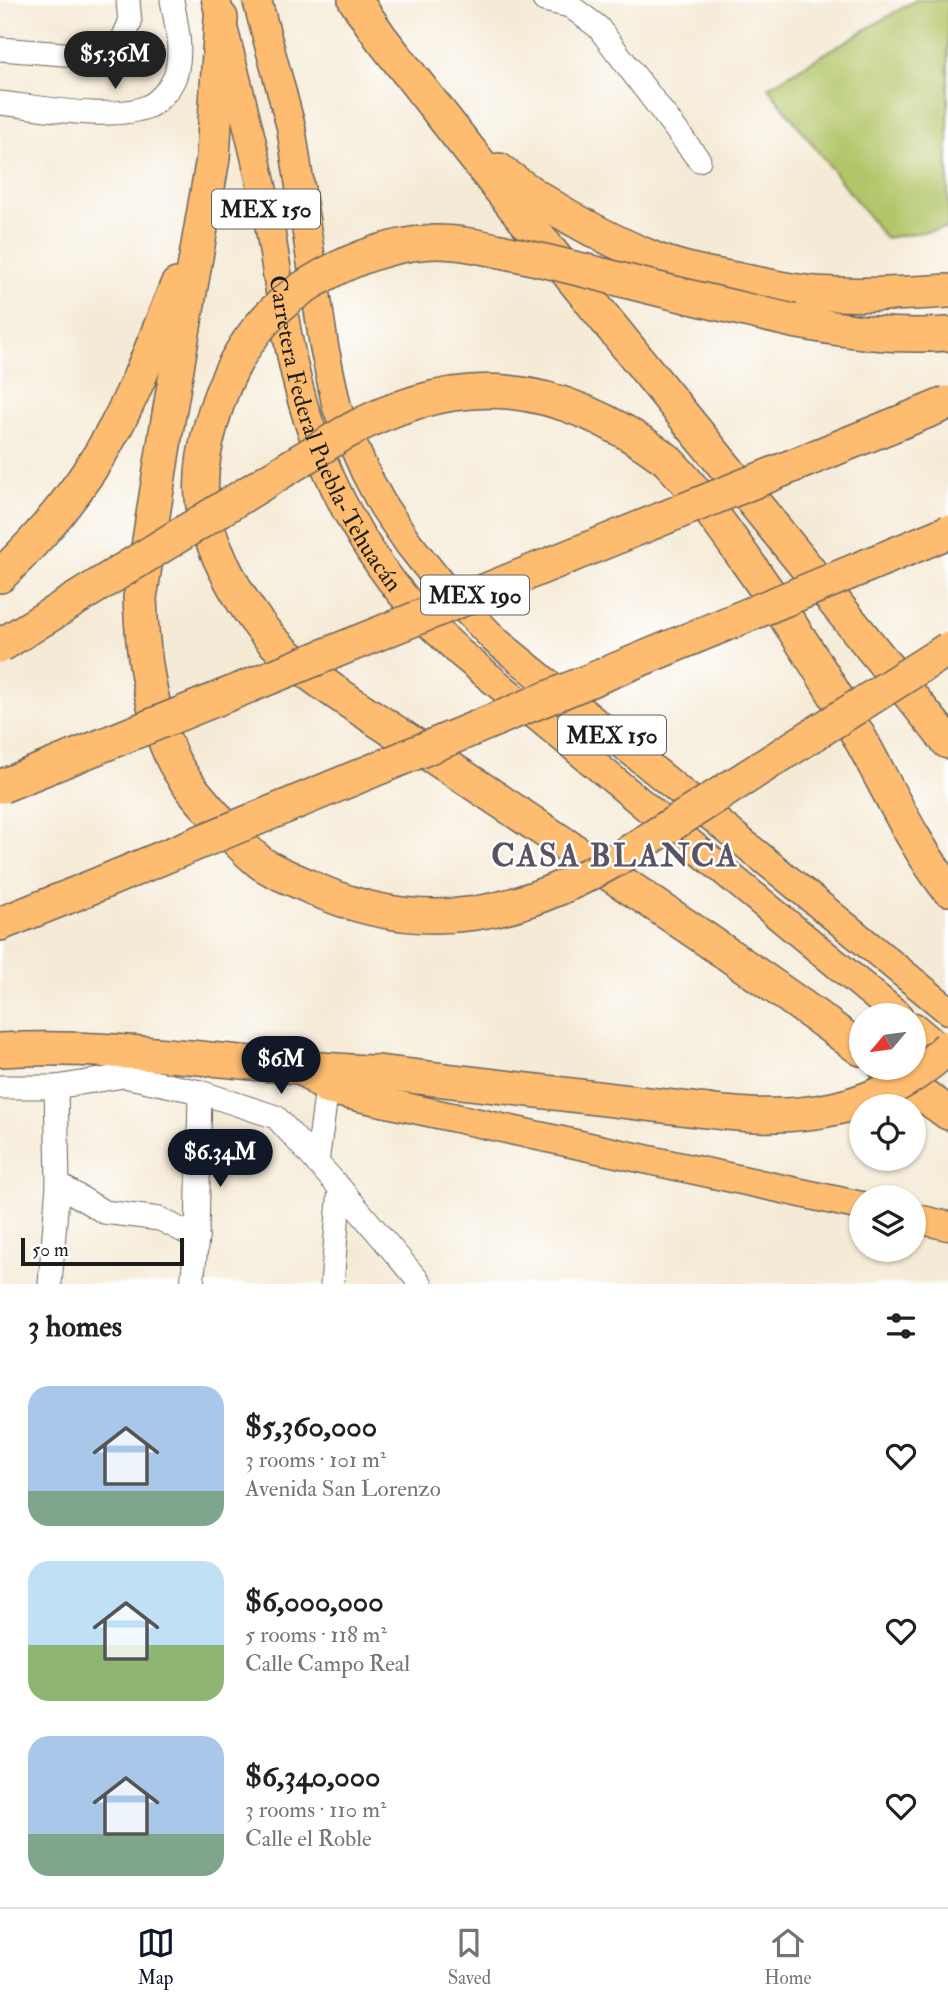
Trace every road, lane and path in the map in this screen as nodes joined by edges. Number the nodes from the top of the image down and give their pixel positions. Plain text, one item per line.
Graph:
1 (128, 0) edge
2 (172, 0) edge
3 (257, 0) edge
4 (355, 0) edge
5 (544, 0) edge
6 (219, 9) edge
7 (0, 49) edge
8 (0, 103) edge
9 (457, 135) junction
10 (699, 160) dead end
11 (201, 228) junction
12 (948, 291) edge
13 (948, 334) edge
14 (948, 404) edge
15 (948, 532) edge
16 (0, 576) edge
17 (0, 646) edge
18 (948, 649) edge
19 (942, 735) edge
20 (1, 786) edge
21 (948, 889) edge
22 (0, 924) edge
23 (883, 1003) edge
24 (948, 1010) edge
25 (926, 1037) edge
26 (849, 1040) edge
27 (948, 1047) edge
28 (0, 1050) edge
29 (948, 1056) edge
30 (319, 1076) junction
31 (902, 1080) edge
32 (0, 1087) edge
33 (56, 1087) junction
34 (200, 1092) junction
35 (948, 1114) edge
36 (317, 1163) junction
37 (58, 1184) junction
38 (340, 1188) junction
39 (849, 1203) edge
40 (926, 1221) edge
41 (948, 1226) edge
42 (197, 1238) junction
43 (50, 1284) edge
44 (192, 1284) edge
45 (332, 1284) edge
46 (421, 1284) edge

1 - 7 street
2 - 8 street
3 - 24 main road, Carretera Federal Puebla-Tehuacán / MEX 150
4 - 9 highway
5 - 10 street
6 - 11 highway
6 - 23 main road, Carretera Federal Puebla-Tehuacán / MEX 150
9 - 12 highway
9 - 19 highway
11 - 16 highway
11 - 18 highway, bridge
13 - 26 highway, bridge
14 - 20 highway, MEX 190, bridge
15 - 22 highway, bridge
17 - 21 highway, bridge
25 - 29 main road
27 - 30 highway, bridge
28 - 30 highway
30 - 36 street
30 - 39 main road
31 - 35 highway
32 - 33 street
33 - 34 street
33 - 37 street
34 - 36 street
34 - 42 street
36 - 38 street
37 - 42 street
37 - 43 street
38 - 45 street
38 - 46 street
40 - 41 main road
42 - 44 street

